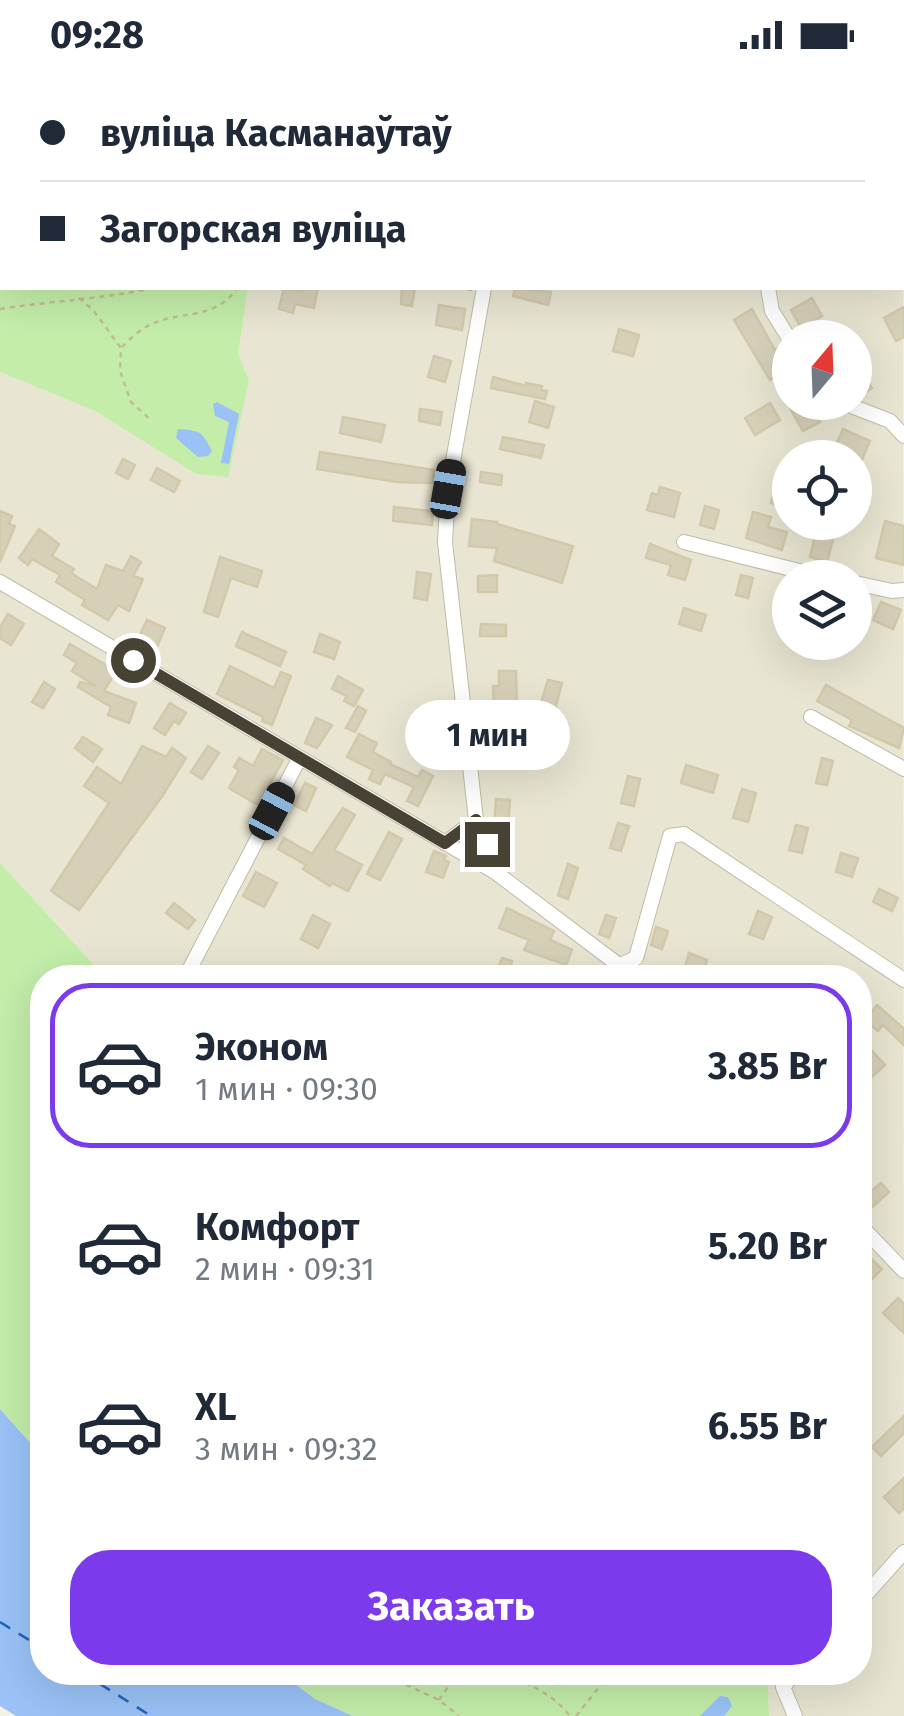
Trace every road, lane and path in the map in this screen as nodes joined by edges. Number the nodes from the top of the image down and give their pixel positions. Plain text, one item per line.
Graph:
1 (143, 290) edge
2 (236, 290) edge
3 (484, 290) edge
4 (768, 290) edge
5 (78, 297) junction
6 (0, 309) edge
7 (778, 320) edge
8 (121, 348) junction
9 (872, 414) edge
10 (152, 421) dead end
11 (904, 436) edge
12 (684, 542) dead end
13 (772, 564) edge
14 (0, 582) edge
15 (872, 587) edge
16 (904, 590) edge
17 (812, 716) dead end
18 (299, 759) junction
19 (904, 769) edge
20 (476, 820) junction
21 (445, 843) junction
22 (495, 872) junction
23 (192, 965) edge
24 (611, 965) edge
25 (626, 965) edge
26 (904, 980) edge
27 (872, 1238) edge
28 (904, 1271) edge
29 (904, 1552) edge
30 (872, 1588) edge
31 (407, 1685) edge
32 (449, 1685) edge
33 (528, 1685) edge
34 (601, 1685) edge
35 (785, 1685) edge
36 (439, 1700) junction
37 (459, 1716) edge
38 (570, 1716) edge
39 (576, 1716) edge
40 (795, 1716) edge

1 - 5 path
2 - 8 path
3 - 20 street
4 - 7 street
5 - 6 path
5 - 8 path
8 - 10 path
9 - 11 street
12 - 13 street
14 - 18 street
15 - 16 street
17 - 19 street
18 - 21 street
18 - 23 street
20 - 21 street
20 - 22 street
21 - 22 street
22 - 24 street
25 - 26 street
27 - 28 street
29 - 30 street
31 - 36 path
32 - 36 path
33 - 38 path
34 - 39 path
35 - 40 street
36 - 37 path

